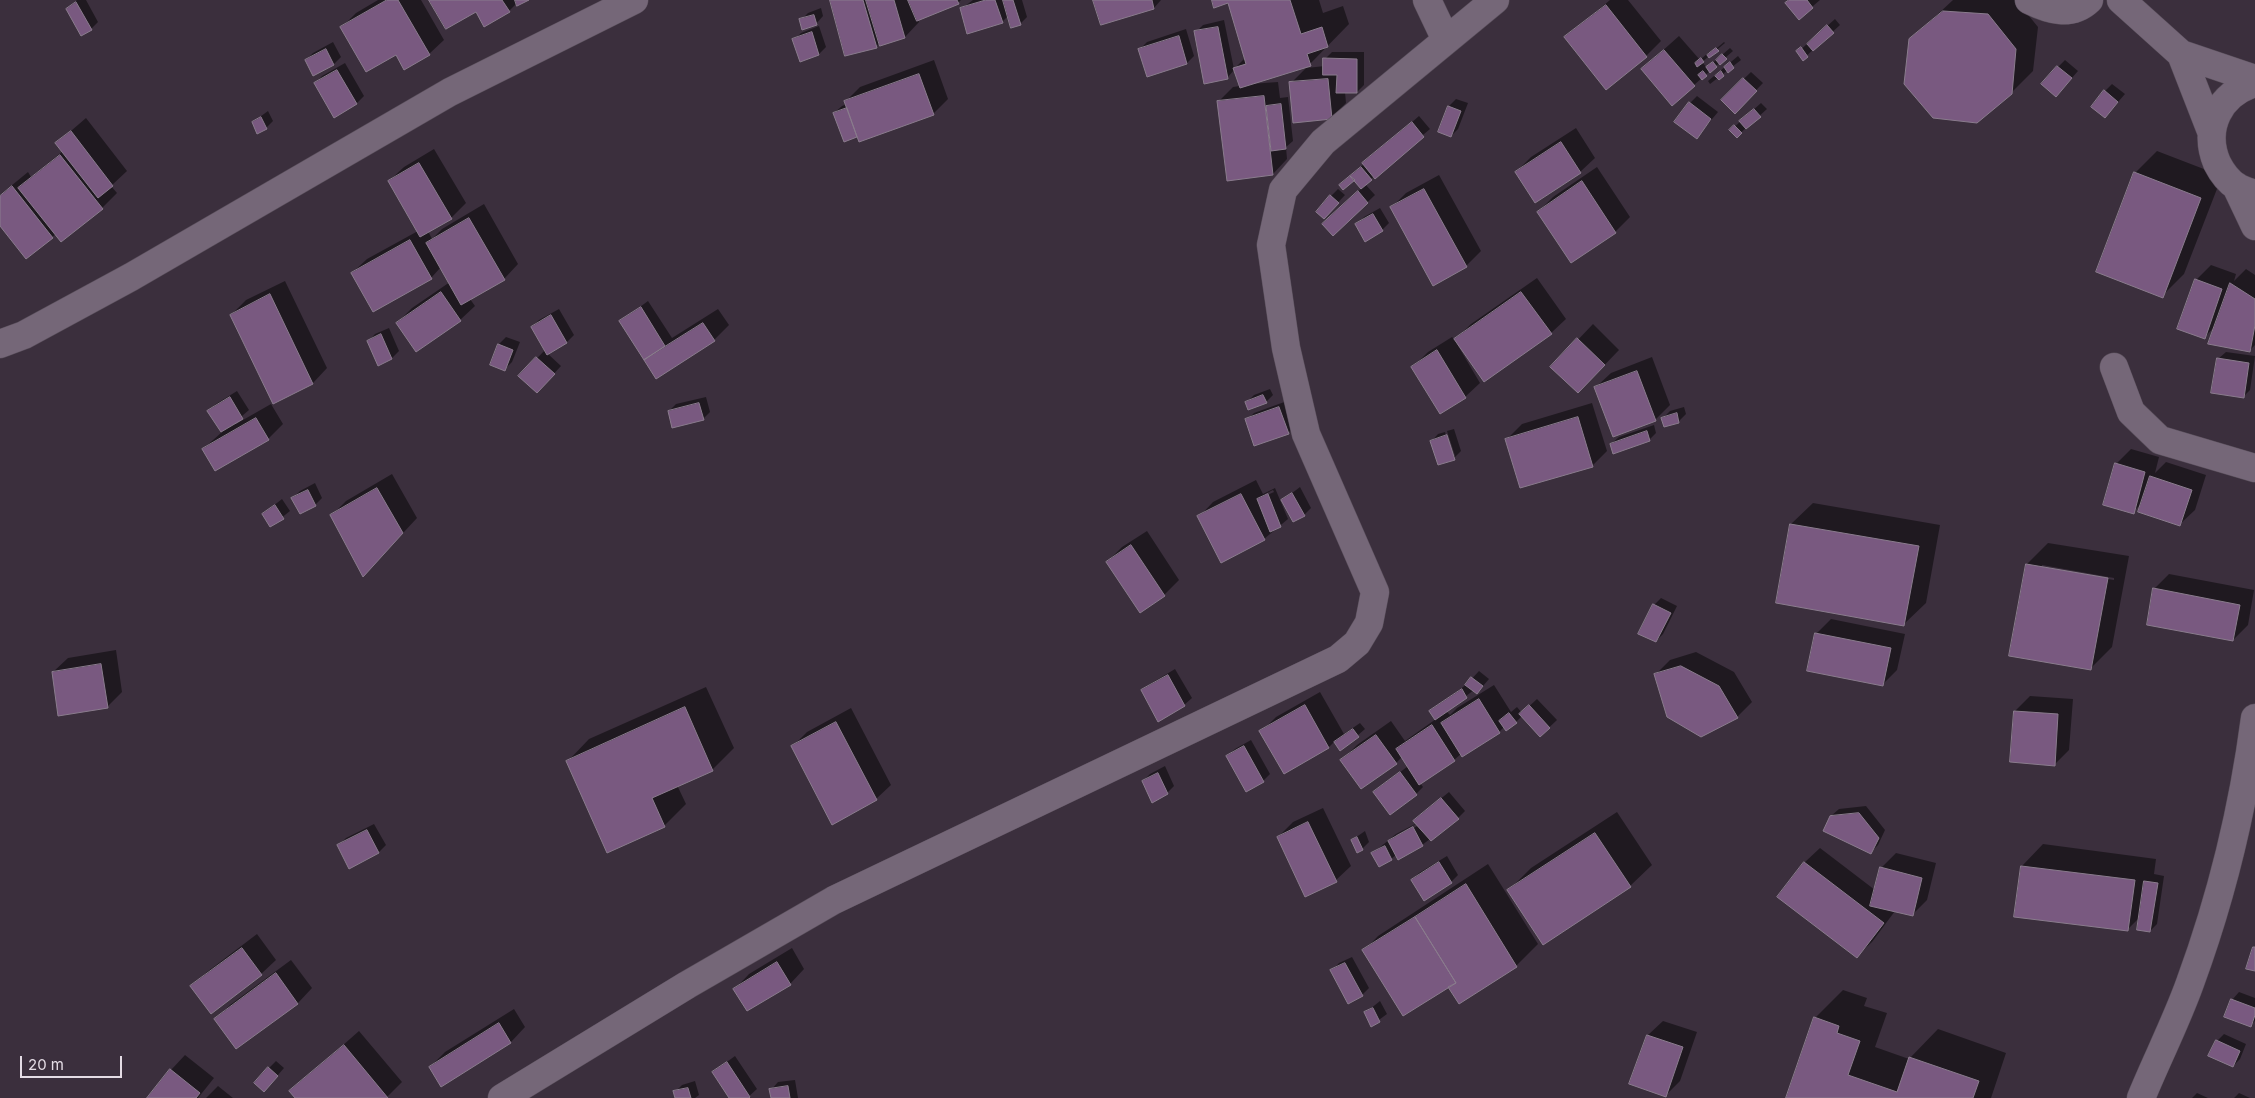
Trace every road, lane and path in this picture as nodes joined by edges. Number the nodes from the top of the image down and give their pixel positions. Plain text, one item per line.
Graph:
1 (634, 0) edge
2 (1427, 0) edge
3 (1495, 0) edge
4 (2029, 0) edge
5 (2089, 0) edge
6 (2131, 3) edge
7 (1446, 40) junction
8 (2181, 54) junction
9 (2255, 81) edge
10 (2211, 131) junction
11 (2246, 190) edge
12 (2255, 226) edge
13 (0, 344) edge
14 (2114, 367) dead end
15 (2255, 468) edge
16 (2255, 718) edge
17 (502, 1098) edge
18 (2141, 1098) edge

1 - 13 street
2 - 7 street
3 - 7 street
4 - 5 street
6 - 8 street
7 - 17 street
8 - 9 street
8 - 10 street
9 - 10 street
10 - 11 street
11 - 12 street
14 - 15 street
16 - 18 street

